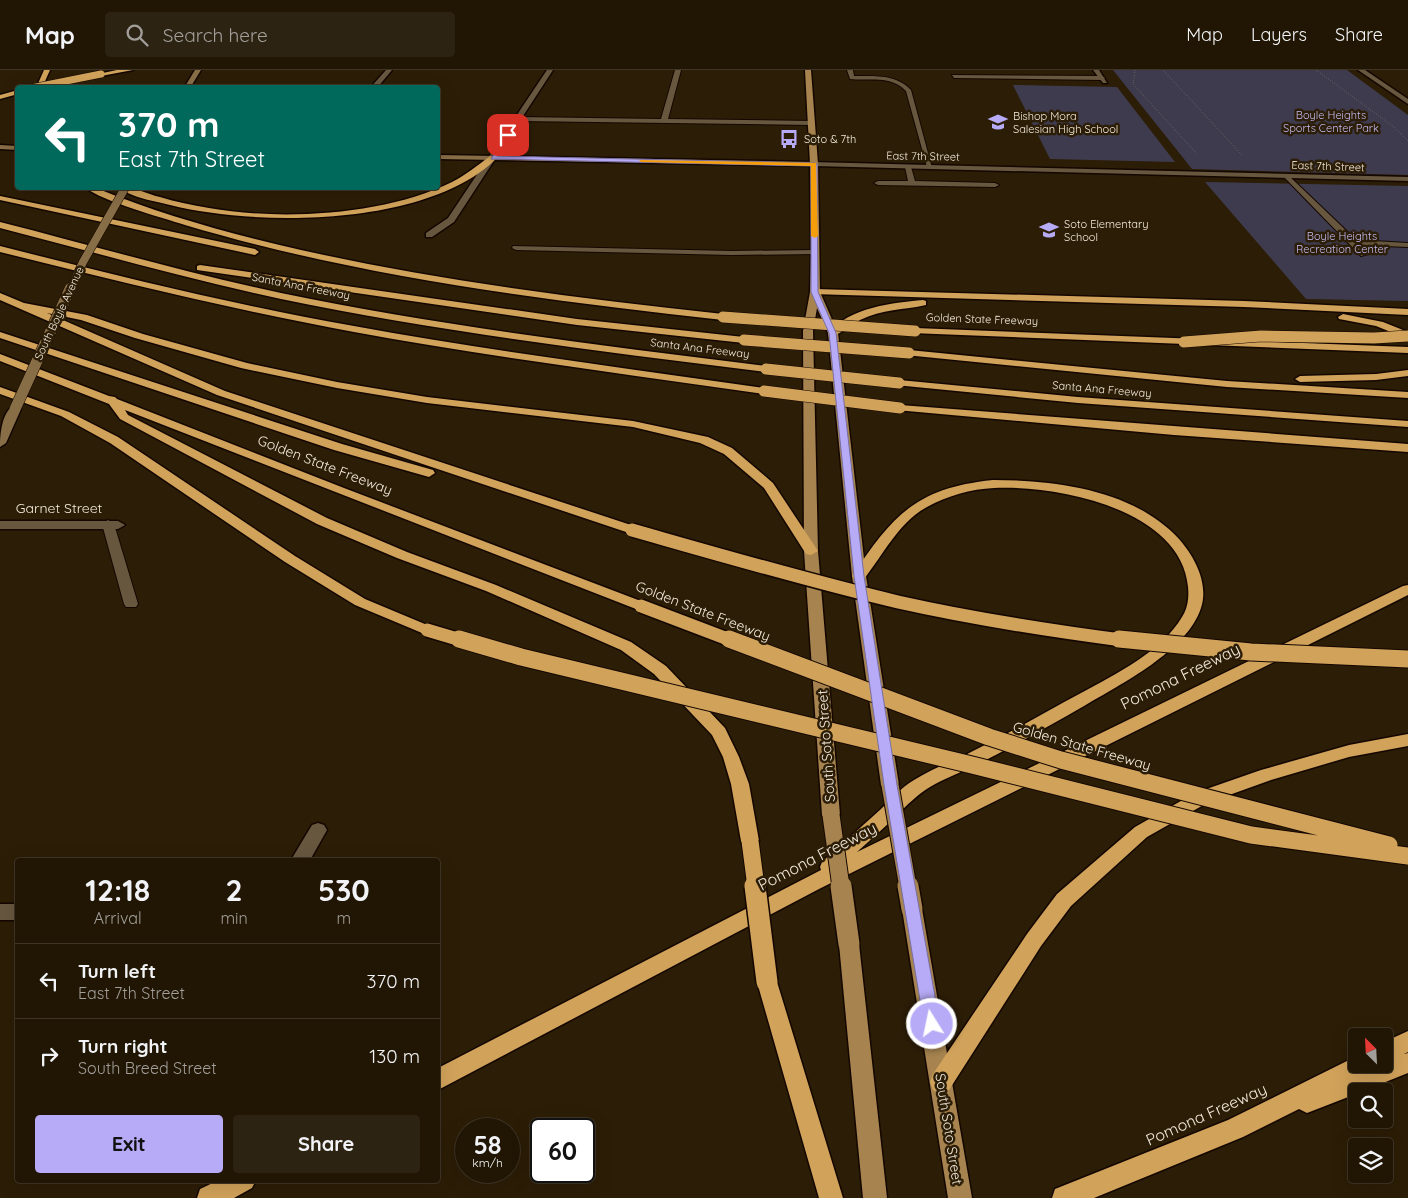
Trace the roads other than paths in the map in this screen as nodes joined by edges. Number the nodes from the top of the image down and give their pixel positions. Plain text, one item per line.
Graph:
1 (47, 70) edge
2 (130, 70) edge
3 (198, 70) edge
4 (389, 70) edge
5 (550, 70) edge
6 (678, 70) edge
7 (808, 70) edge
8 (850, 70) edge
9 (879, 70) edge
10 (1031, 70) edge
11 (1066, 70) edge
12 (1096, 70) edge
13 (1361, 70) edge
14 (954, 76) dead end
15 (1035, 77) junction
16 (1071, 77) junction
17 (852, 78) joint
18 (881, 78) junction
19 (1103, 80) joint
20 (40, 85) edge
21 (46, 85) edge
22 (189, 85) edge
23 (376, 85) edge
24 (15, 93) edge
25 (0, 97) edge
26 (1408, 102) edge
27 (518, 119) junction
28 (664, 121) junction
29 (811, 123) junction
30 (0, 147) edge
31 (15, 148) edge
32 (440, 156) edge
33 (493, 158) junction
34 (814, 164) junction
35 (908, 167) junction
36 (930, 167) junction
37 (1286, 176) junction
38 (1408, 180) edge
39 (878, 183) dead end
40 (912, 183) junction
41 (995, 185) dead end
42 (440, 188) edge
43 (94, 190) edge
44 (124, 190) edge
45 (131, 190) edge
46 (435, 190) edge
47 (0, 198) edge
48 (0, 225) edge
49 (429, 235) dead end
50 (1354, 242) junction
51 (1408, 245) edge
52 (516, 248) dead end
53 (0, 249) edge
54 (815, 252) junction
55 (1364, 254) dead end
56 (124, 257) junction
57 (378, 269) junction
58 (815, 292) junction
59 (0, 296) edge
60 (1408, 303) edge
61 (1244, 304) junction
62 (20, 305) junction
63 (1408, 312) edge
64 (833, 333) junction
65 (0, 335) edge
66 (1408, 336) edge
67 (1184, 342) junction
68 (1408, 350) edge
69 (909, 353) junction
70 (0, 356) edge
71 (1408, 373) edge
72 (0, 390) edge
73 (1408, 395) edge
74 (111, 399) junction
75 (1408, 424) edge
76 (0, 443) edge
77 (1408, 448) edge
78 (113, 524) joint
79 (0, 525) edge
80 (632, 530) junction
81 (811, 551) junction
82 (859, 576) junction
83 (1408, 589) edge
84 (131, 604) dead end
85 (1408, 659) edge
86 (1408, 740) edge
87 (318, 830) dead end
88 (1408, 850) edge
89 (1408, 856) edge
90 (301, 858) edge
91 (812, 883) junction
92 (0, 912) edge
93 (15, 912) edge
94 (1408, 1041) edge
95 (1393, 1048) edge
96 (1408, 1063) edge
97 (1348, 1072) edge
98 (440, 1078) edge
99 (941, 1082) junction
100 (1235, 1129) junction
101 (238, 1183) edge
102 (209, 1198) edge
103 (831, 1198) edge
104 (875, 1198) edge
105 (960, 1198) edge
106 (1064, 1198) edge

1 - 20 highway
2 - 21 highway, bridge
3 - 22 main road
4 - 23 street
5 - 27 street
6 - 28 lane
7 - 29 main road, South Soto Street
8 - 17 lane
9 - 18 lane
10 - 15 lane
11 - 16 lane
12 - 19 street
13 - 26 street
14 - 15 lane
15 - 16 lane
16 - 19 lane
17 - 18 lane
18 - 36 lane
24 - 25 highway
27 - 28 lane
27 - 33 street
28 - 29 lane
29 - 34 main road, South Soto Street
30 - 31 main road
32 - 33 main road, East 7th Street
33 - 34 main road, East 7th Street
33 - 42 highway
33 - 49 street
34 - 35 street, East 7th Street
34 - 54 main road, South Soto Street
35 - 36 street, East 7th Street
35 - 40 lane
36 - 37 street, East 7th Street
37 - 38 street, East 7th Street
37 - 50 lane
39 - 40 lane
40 - 41 lane
43 - 57 highway, Golden State Freeway
44 - 76 main road, South Boyle Avenue, bridge
45 - 46 highway
47 - 57 highway
48 - 56 highway, Santa Ana Freeway
50 - 51 lane
50 - 55 lane
52 - 54 lane
53 - 77 highway, bridge
54 - 58 main road, South Soto Street
56 - 69 highway, bridge
56 - 75 highway, Santa Ana Freeway, bridge
57 - 67 highway, Golden State Freeway, bridge
58 - 61 highway
58 - 64 main road, South Soto Street
58 - 81 main road, South Soto Street
59 - 62 highway
60 - 61 highway
61 - 63 highway
62 - 80 highway
62 - 81 highway
64 - 66 highway
64 - 82 main road, South Soto Street
65 - 80 highway
66 - 67 highway, bridge
67 - 68 highway, Golden State Freeway, bridge
69 - 71 highway
69 - 73 highway
70 - 74 highway, Golden State Freeway
72 - 89 highway, bridge
74 - 88 highway, Golden State Freeway, bridge
74 - 103 highway, bridge
78 - 79 street, Garnet Street
78 - 84 lane
80 - 85 highway, bridge
81 - 104 main road, South Soto Street, bridge
82 - 91 highway
82 - 99 main road, South Soto Street, bridge
83 - 91 highway, Pomona Freeway
86 - 99 highway
87 - 90 street
91 - 98 highway, Pomona Freeway
92 - 93 street
94 - 95 highway
96 - 100 highway
97 - 100 highway, Pomona Freeway
99 - 105 main road, South Soto Street
100 - 106 highway, Pomona Freeway
101 - 102 highway

